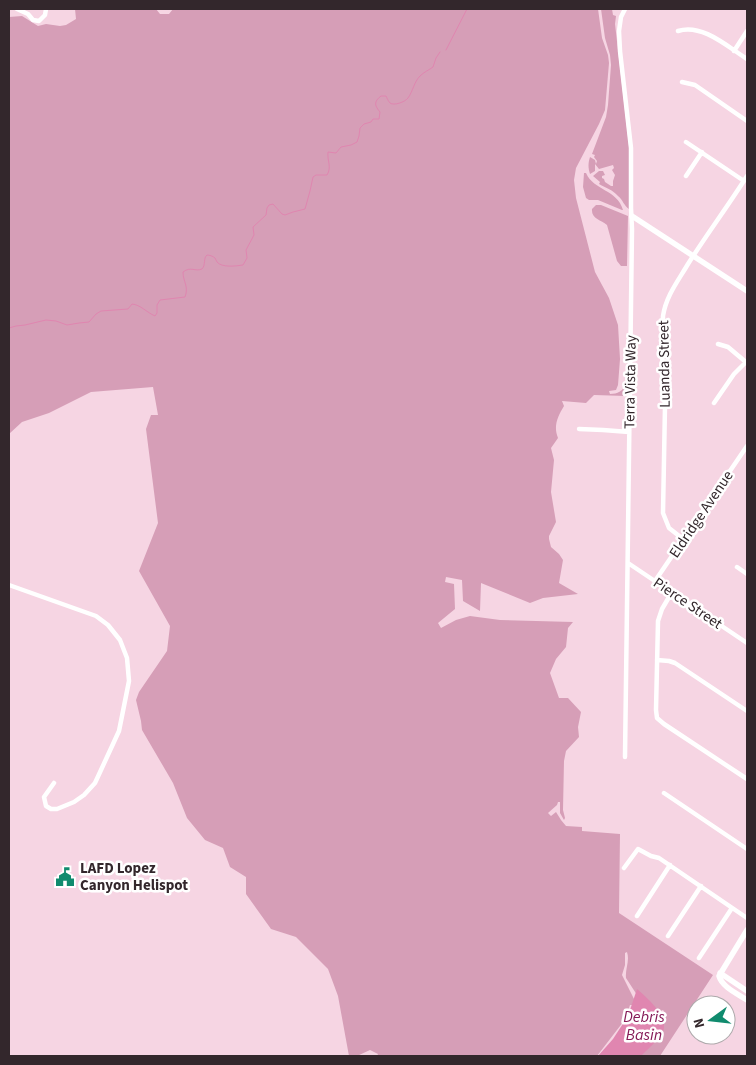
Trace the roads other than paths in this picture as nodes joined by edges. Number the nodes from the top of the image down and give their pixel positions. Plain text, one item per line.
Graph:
1 (17, 9) edge
2 (46, 9) edge
3 (625, 9) edge
4 (678, 31) dead end
5 (747, 31) edge
6 (734, 51) junction
7 (747, 59) edge
8 (682, 82) dead end
9 (747, 121) edge
10 (686, 142) dead end
11 (702, 152) junction
12 (686, 176) dead end
13 (746, 179) edge
14 (632, 216) junction
15 (694, 256) junction
16 (747, 291) edge
17 (718, 344) dead end
18 (747, 363) edge
19 (714, 403) dead end
20 (579, 430) dead end
21 (629, 432) junction
22 (747, 446) edge
23 (683, 540) junction
24 (628, 563) junction
25 (737, 567) dead end
26 (747, 574) edge
27 (655, 581) junction
28 (9, 585) edge
29 (672, 592) junction
30 (747, 633) edge
31 (745, 642) edge
32 (657, 660) junction
33 (747, 711) edge
34 (625, 757) dead end
35 (747, 779) edge
36 (54, 783) dead end
37 (664, 793) dead end
38 (747, 849) edge
39 (670, 865) junction
40 (624, 868) dead end
41 (701, 886) junction
42 (732, 908) junction
43 (637, 916) dead end
44 (747, 918) edge
45 (747, 930) edge
46 (668, 936) dead end
47 (699, 958) dead end
48 (720, 973) junction
49 (747, 991) edge
50 (747, 1000) edge

1 - 2 street
3 - 14 street, Terra Vista Way
4 - 6 street
5 - 6 street
6 - 7 street
8 - 9 street
10 - 11 street
11 - 12 street
11 - 13 street
13 - 15 street, Luanda Street
14 - 15 street
14 - 21 street, Terra Vista Way
15 - 16 street
15 - 23 street, Luanda Street
17 - 18 street
18 - 19 street
20 - 21 street
21 - 24 street, Terra Vista Way
22 - 23 street, Eldridge Avenue
23 - 27 street, Eldridge Avenue
24 - 27 street, Pierce Street
24 - 34 street, Terra Vista Way
25 - 26 street
27 - 29 street, Pierce Street
28 - 36 street
29 - 31 street, Pierce Street
29 - 32 street
30 - 31 street
32 - 33 street
32 - 35 street
37 - 38 street
39 - 40 street
39 - 41 street
39 - 43 street
41 - 42 street
41 - 46 street
42 - 44 street
42 - 47 street
45 - 48 street
48 - 49 street
48 - 50 street

